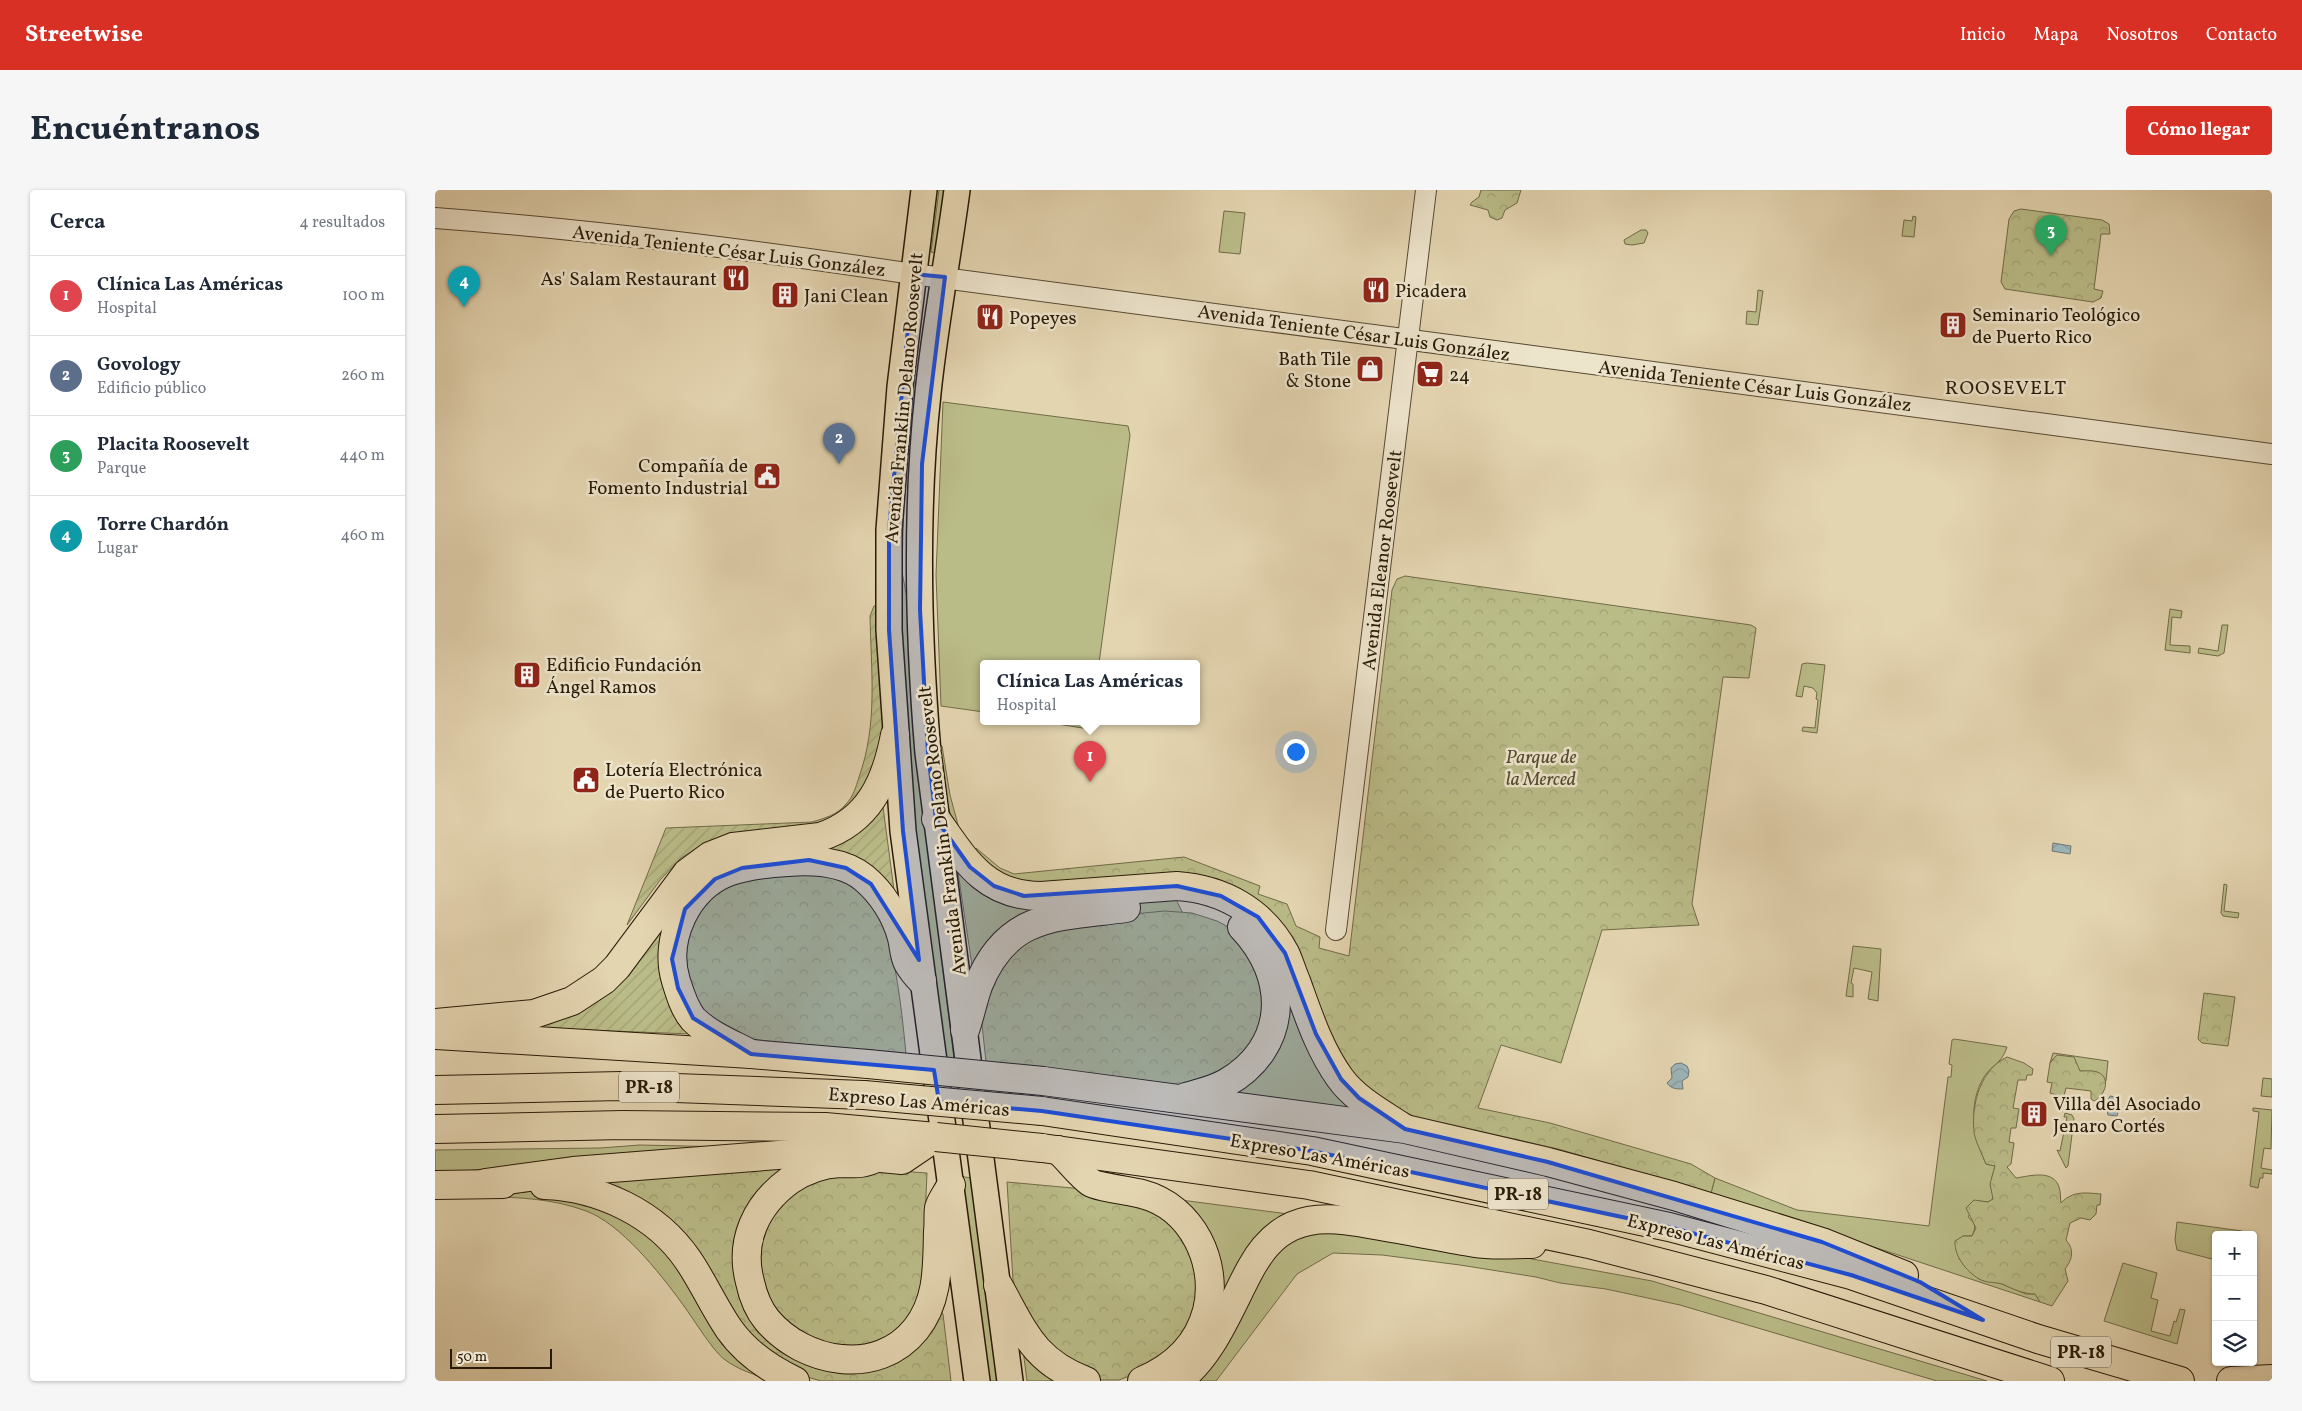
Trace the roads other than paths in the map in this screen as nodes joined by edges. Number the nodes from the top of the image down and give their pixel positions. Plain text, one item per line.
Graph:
1 (924, 190) edge
2 (957, 190) edge
3 (1426, 190) edge
4 (436, 218) edge
5 (913, 274) junction
6 (945, 277) junction
7 (1408, 339) junction
8 (2272, 454) edge
9 (895, 736) junction
10 (937, 819) junction
11 (1336, 930) dead end
12 (922, 982) junction
13 (435, 1023) edge
14 (965, 1030) junction
15 (435, 1035) edge
16 (751, 1054) junction
17 (435, 1090) edge
18 (1177, 1099) junction
19 (435, 1129) edge
20 (1405, 1130) junction
21 (937, 1137) junction
22 (1050, 1149) junction
23 (868, 1160) junction
24 (485, 1183) junction
25 (951, 1184) junction
26 (435, 1185) edge
27 (1589, 1244) junction
28 (998, 1285) junction
29 (1983, 1320) junction
30 (2272, 1379) edge
31 (795, 1381) edge
32 (977, 1381) edge
33 (1009, 1381) edge
34 (1086, 1381) edge
35 (1143, 1381) edge
36 (1177, 1381) edge
37 (2050, 1381) edge
38 (2179, 1381) edge
39 (2231, 1381) edge

1 - 5 main road, Avenida Franklin Delano Roosevelt
2 - 6 main road, Avenida Franklin Delano Roosevelt
3 - 7 street, Avenida Eleanor Roosevelt
4 - 5 street, Avenida Teniente César Luis González
5 - 6 street, Avenida Teniente César Luis González
5 - 9 main road, Avenida Franklin Delano Roosevelt
6 - 7 street, Avenida Teniente César Luis González
6 - 10 main road, Avenida Franklin Delano Roosevelt
7 - 8 street, Avenida Teniente César Luis González
7 - 11 street, Avenida Eleanor Roosevelt
9 - 12 main road, Avenida Franklin Delano Roosevelt
9 - 13 highway
10 - 14 main road, Avenida Franklin Delano Roosevelt
10 - 20 highway
12 - 16 highway
12 - 25 main road, Avenida Franklin Delano Roosevelt
14 - 18 highway
14 - 28 main road, Avenida Franklin Delano Roosevelt
15 - 16 highway
16 - 18 highway, bridge
17 - 29 highway, Expreso Las Américas / PR-18, bridge
18 - 20 highway
19 - 21 highway, Expreso Las Américas / PR-18
20 - 29 highway
21 - 22 highway, Expreso Las Américas / PR-18, bridge
21 - 23 highway
22 - 27 highway, Expreso Las Américas / PR-18
22 - 35 highway
23 - 24 highway
23 - 25 highway
24 - 26 highway
24 - 31 highway
25 - 32 main road, Avenida Franklin Delano Roosevelt
27 - 36 highway
27 - 37 highway, Expreso Las Américas / PR-18
28 - 33 main road, Avenida Franklin Delano Roosevelt
28 - 34 highway
29 - 38 highway, Expreso Las Américas / PR-18
30 - 39 highway

